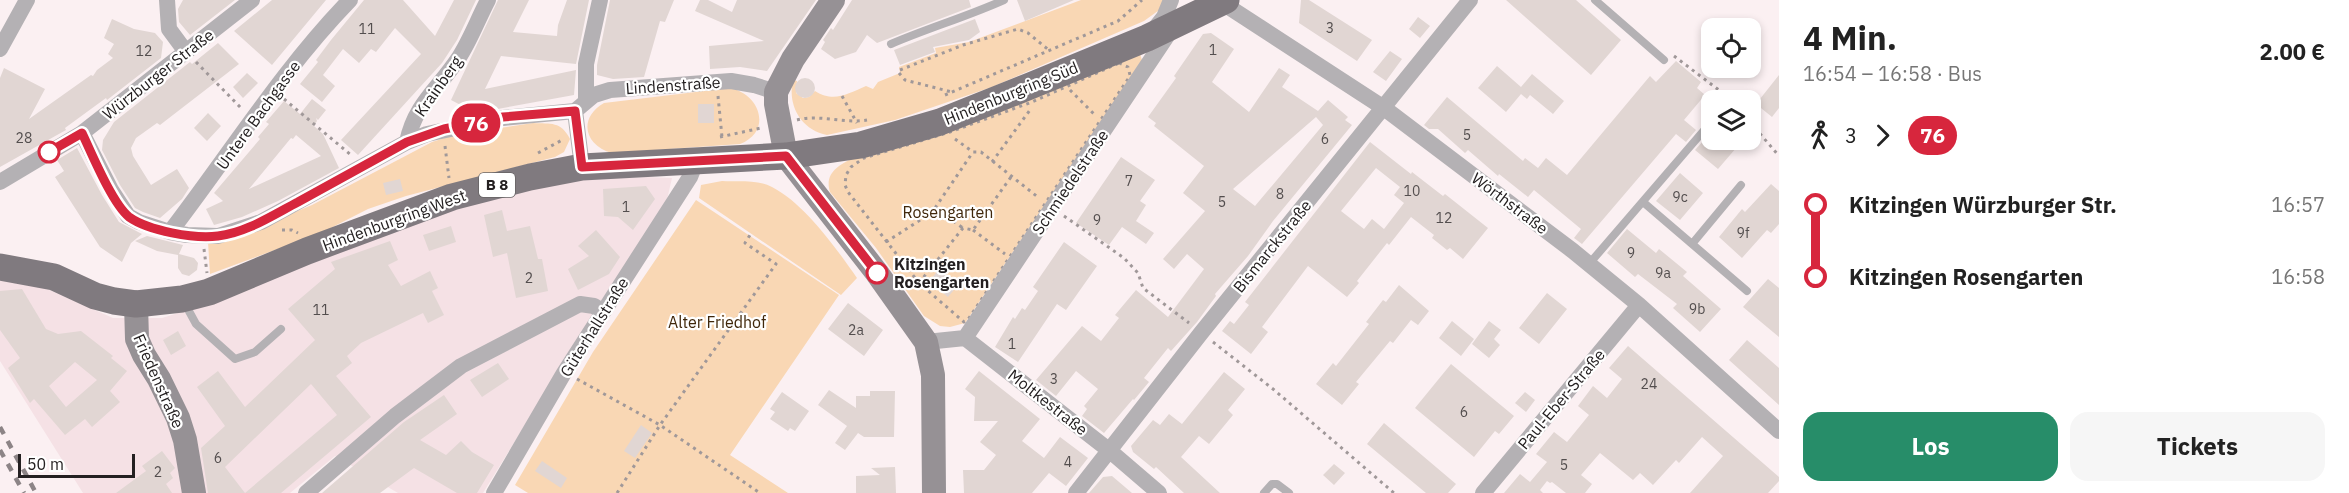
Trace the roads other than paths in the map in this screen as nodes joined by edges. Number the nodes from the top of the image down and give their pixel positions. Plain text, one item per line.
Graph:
1 (27, 0) edge
2 (166, 0) edge
3 (252, 0) edge
4 (350, 0) edge
5 (488, 0) edge
6 (600, 0) edge
7 (833, 0) edge
8 (1004, 0) edge
9 (1470, 0) edge
10 (1595, 0) edge
11 (1221, 1) edge
12 (1173, 12) edge
13 (2, 41) edge
14 (891, 44) dead end
15 (186, 52) junction
16 (1664, 60) dead end
17 (776, 92) junction
18 (581, 106) junction
19 (1384, 108) junction
20 (82, 133) junction
21 (1701, 134) edge
22 (407, 142) junction
23 (786, 156) junction
24 (696, 162) junction
25 (582, 167) junction
26 (0, 183) edge
27 (1741, 185) dead end
28 (1643, 201) junction
29 (170, 232) junction
30 (1692, 244) junction
31 (0, 249) edge
32 (1589, 264) junction
33 (0, 267) edge
34 (50, 276) junction
35 (1747, 291) dead end
36 (182, 299) junction
37 (136, 304) junction
38 (1639, 305) junction
39 (603, 312) junction
40 (281, 329) dead end
41 (965, 338) junction
42 (926, 342) junction
43 (1779, 431) edge
44 (1110, 451) junction
45 (195, 493) edge
46 (306, 493) edge
47 (494, 493) edge
48 (934, 493) edge
49 (1076, 493) edge
50 (1159, 493) edge
51 (1264, 493) edge
52 (1289, 493) edge
53 (1483, 493) edge

1 - 13 street
2 - 15 street
3 - 15 street, Würzburger Straße
4 - 29 street, Untere Bachgasse
5 - 22 street, Krainberg
6 - 18 street
7 - 17 street
8 - 14 lane
9 - 19 street, Bismarckstraße
10 - 16 lane
11 - 12 main road, Hindenburgring Süd
11 - 19 street, Wörthstraße
12 - 23 main road, Hindenburgring Süd
12 - 41 street, Schmiedelstraße
15 - 20 street, Würzburger Straße
17 - 18 street, Lindenstraße
17 - 23 street
18 - 22 street, Lindenstraße
18 - 25 street
19 - 32 street, Wörthstraße
19 - 44 street, Bismarckstraße
20 - 26 street, Würzburger Straße
20 - 29 street, Lindenstraße
21 - 28 lane
22 - 29 street, Lindenstraße
23 - 24 main road, Hindenburgring West / B 8
23 - 42 street
24 - 25 main road, Hindenburgring West / B 8
24 - 39 street, Güterhallstraße
25 - 36 main road, Hindenburgring West / B 8
27 - 30 lane
28 - 30 lane
28 - 32 lane
30 - 35 lane
31 - 34 main road, B 8
32 - 38 street, Wörthstraße
33 - 34 main road, B 8
34 - 37 main road, Hindenburgring West / B 8
36 - 37 main road, Hindenburgring West / B 8
36 - 40 lane
37 - 45 street, Friedenstraße
38 - 43 street, Wörthstraße
38 - 53 street, Paul-Eber-Straße
39 - 46 street
39 - 47 street, Güterhallstraße
41 - 42 street
41 - 44 street, Moltkestraße
42 - 48 street
44 - 49 street, Bismarckstraße
44 - 50 street, Moltkestraße
51 - 52 lane

